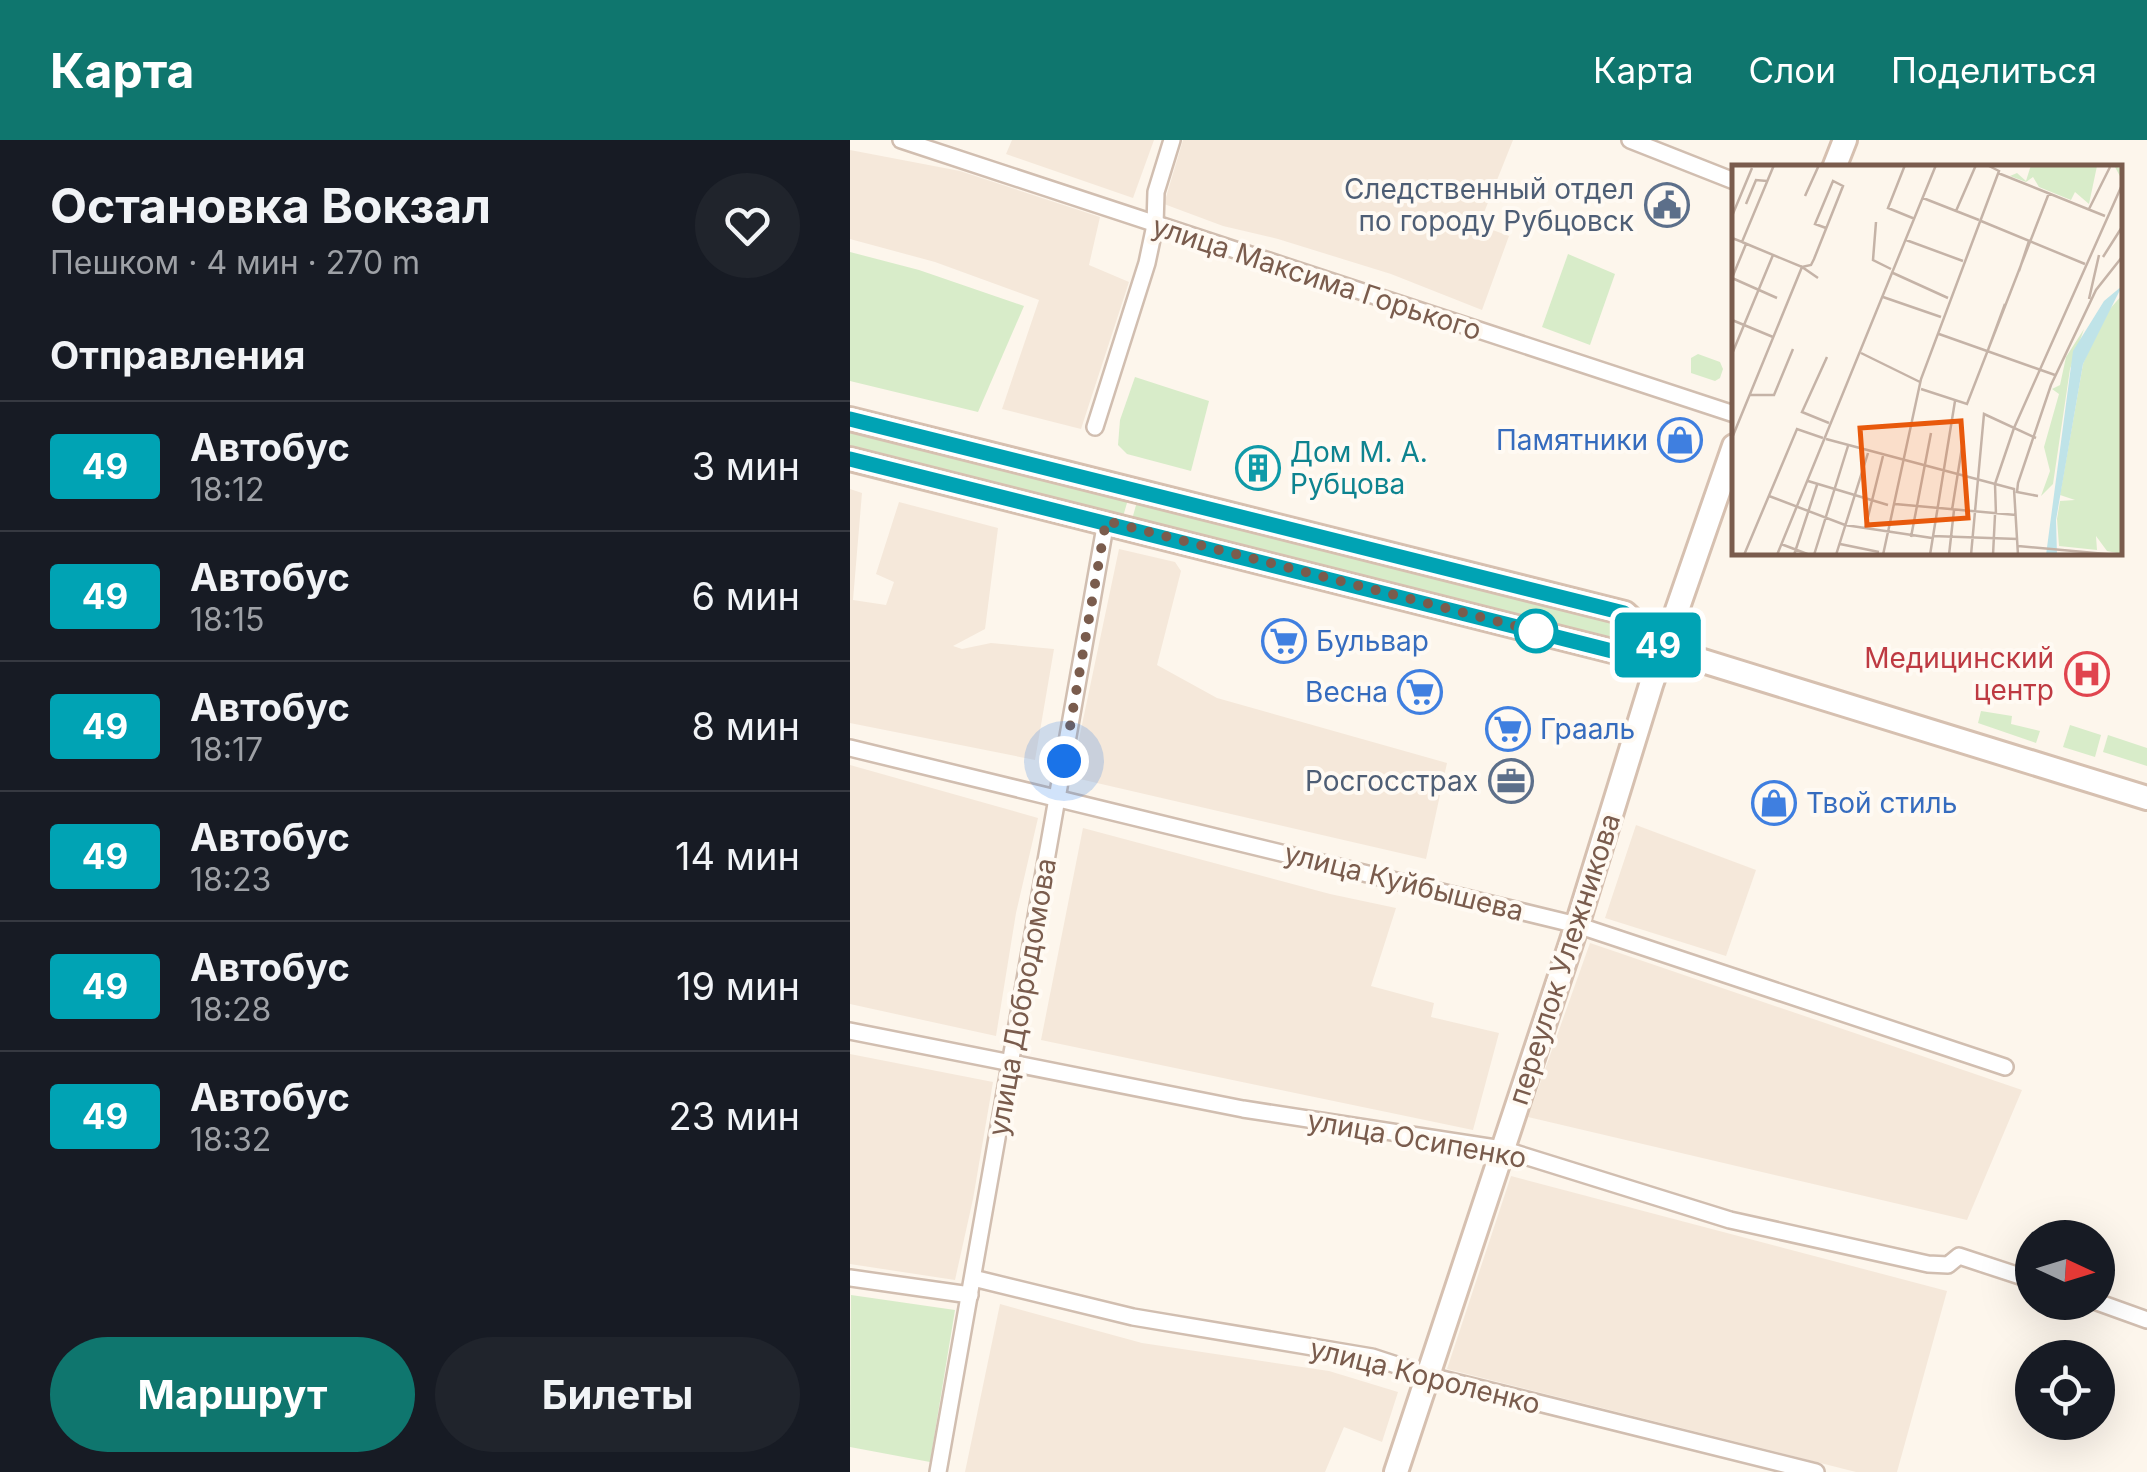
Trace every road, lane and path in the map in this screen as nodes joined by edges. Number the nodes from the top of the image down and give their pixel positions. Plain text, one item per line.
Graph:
1 (900, 140) edge
2 (1172, 140) edge
3 (1630, 140) edge
4 (1845, 140) edge
5 (1835, 165) edge
6 (1732, 180) edge
7 (1155, 225) junction
8 (1732, 413) edge
9 (850, 419) edge
10 (1096, 426) dead end
11 (1732, 452) edge
12 (850, 459) edge
13 (1106, 521) junction
14 (1630, 617) junction
15 (1664, 649) junction
16 (1622, 652) junction
17 (850, 748) edge
18 (1058, 797) junction
19 (2147, 798) edge
20 (1578, 925) junction
21 (850, 1031) edge
22 (1011, 1062) junction
23 (2006, 1067) dead end
24 (1502, 1149) junction
25 (2015, 1274) edge
26 (850, 1278) edge
27 (973, 1278) junction
28 (970, 1296) junction
29 (2115, 1309) edge
30 (2147, 1320) edge
31 (1430, 1376) junction
32 (938, 1472) edge
33 (1396, 1472) edge
34 (1816, 1472) edge

1 - 7 street, улица Максима Горького
2 - 7 street
3 - 6 street
4 - 5 main road
7 - 8 street, улица Максима Горького
7 - 10 street
9 - 14 main road
11 - 15 main road, переулок Улежникова
12 - 13 main road
13 - 16 main road
13 - 18 street, улица Добродомова
14 - 15 main road
14 - 16 street
15 - 16 main road
15 - 19 main road
15 - 20 main road, переулок Улежникова
17 - 18 street, улица Куйбышева
18 - 20 street, улица Куйбышева
18 - 22 street, улица Добродомова
20 - 23 street, улица Куйбышева
20 - 24 main road, переулок Улежникова
21 - 22 street, улица Осипенко
22 - 24 street, улица Осипенко
22 - 27 street, улица Добродомова
24 - 25 street, улица Осипенко
24 - 31 main road, переулок Улежникова
26 - 28 street
27 - 28 street, улица Добродомова
27 - 31 street, улица Короленко
28 - 32 street, улица Добродомова
29 - 30 street
31 - 33 main road, переулок Улежникова
31 - 34 street, улица Короленко

